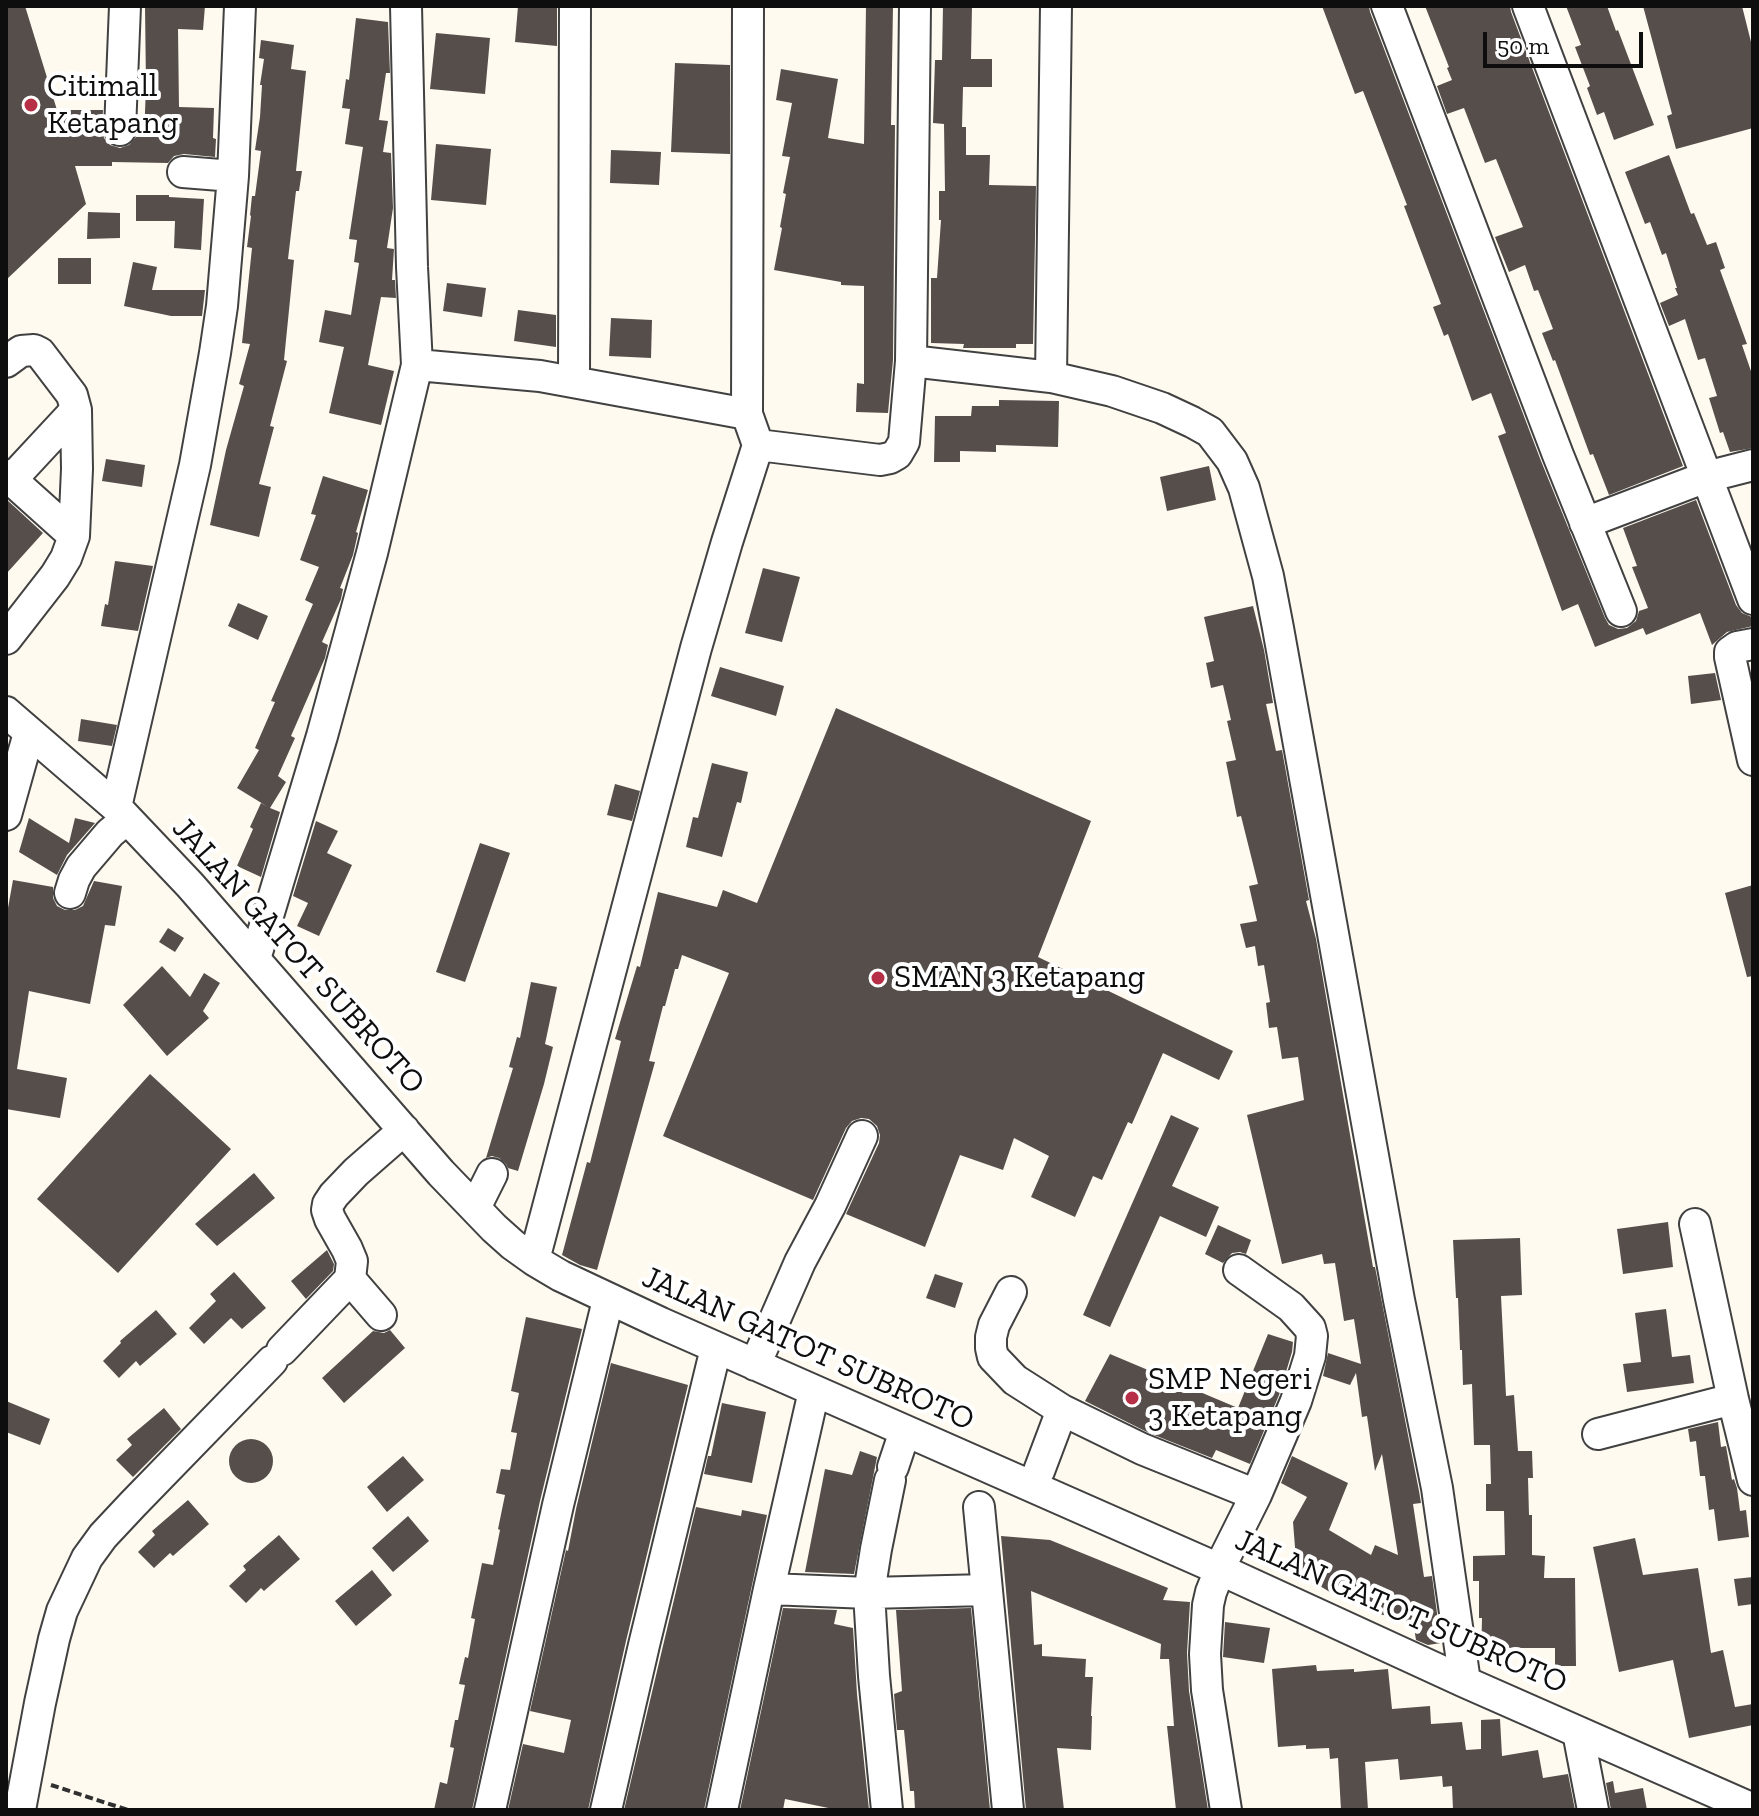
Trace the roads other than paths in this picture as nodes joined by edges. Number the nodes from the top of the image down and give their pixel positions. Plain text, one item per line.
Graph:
1 (125, 6) edge
2 (240, 6) edge
3 (406, 6) edge
4 (575, 6) edge
5 (748, 6) edge
6 (915, 6) edge
7 (1056, 6) edge
8 (1387, 6) edge
9 (1528, 6) edge
10 (120, 130) dead end
11 (183, 172) dead end
12 (233, 176) junction
13 (911, 361) junction
14 (6, 362) edge
15 (417, 365) junction
16 (1051, 377) junction
17 (574, 382) junction
18 (76, 410) junction
19 (747, 414) junction
20 (758, 445) junction
21 (1753, 465) edge
22 (1706, 477) junction
23 (8, 478) edge
24 (1585, 523) junction
25 (74, 536) junction
26 (1753, 599) edge
27 (1621, 611) dead end
28 (6, 639) edge
29 (1753, 644) edge
30 (6, 712) edge
31 (29, 733) junction
32 (1753, 760) edge
33 (121, 813) junction
34 (6, 815) edge
35 (70, 893) dead end
36 (255, 959) junction
37 (404, 1130) junction
38 (862, 1136) dead end
39 (492, 1174) dead end
40 (475, 1208) junction
41 (1695, 1224) dead end
42 (534, 1260) junction
43 (1239, 1270) dead end
44 (350, 1279) junction
45 (1011, 1292) dead end
46 (608, 1300) junction
47 (381, 1315) dead end
48 (716, 1348) junction
49 (755, 1365) junction
50 (814, 1391) junction
51 (1733, 1399) junction
52 (1062, 1410) junction
53 (905, 1431) junction
54 (1598, 1434) dead end
55 (1753, 1480) edge
56 (1036, 1481) junction
57 (978, 1488) junction
58 (1256, 1495) junction
59 (1222, 1564) junction
60 (769, 1589) junction
61 (986, 1590) junction
62 (869, 1593) junction
63 (1465, 1682) junction
64 (1578, 1732) junction
65 (1753, 1809) edge
66 (20, 1810) edge
67 (490, 1810) edge
68 (606, 1810) edge
69 (722, 1810) edge
70 (887, 1810) edge
71 (1008, 1810) edge
72 (1226, 1810) edge
73 (1593, 1810) edge

1 - 10 street
2 - 12 street
3 - 15 street
4 - 17 street
5 - 19 street
6 - 13 street
7 - 16 street
8 - 24 street
9 - 22 street
11 - 12 street
12 - 33 street
13 - 16 street
13 - 20 street
14 - 18 street
15 - 17 street
15 - 36 street
16 - 63 street
17 - 19 street
18 - 23 street
18 - 25 street
19 - 20 street
20 - 42 street
21 - 22 street
22 - 24 street
22 - 26 street
23 - 25 street
24 - 27 street
25 - 28 street
29 - 32 street
30 - 31 street, JALAN GATOT SUBROTO
31 - 33 street, JALAN GATOT SUBROTO
31 - 34 street
33 - 35 street
33 - 36 street, JALAN GATOT SUBROTO
36 - 37 street, JALAN GATOT SUBROTO
37 - 40 street, JALAN GATOT SUBROTO
37 - 44 street
38 - 49 street
39 - 40 street
40 - 42 street, JALAN GATOT SUBROTO
41 - 51 street
42 - 46 street, JALAN GATOT SUBROTO
43 - 58 street
44 - 47 street
44 - 66 street
45 - 52 street
46 - 48 street, JALAN GATOT SUBROTO
46 - 67 street
48 - 49 street, JALAN GATOT SUBROTO
48 - 68 street
49 - 50 street, JALAN GATOT SUBROTO
50 - 53 street, JALAN GATOT SUBROTO
50 - 60 street
51 - 54 street
51 - 55 street
52 - 56 street
52 - 58 street
53 - 57 street, JALAN GATOT SUBROTO
53 - 62 street
56 - 57 street, JALAN GATOT SUBROTO
56 - 59 street, JALAN GATOT SUBROTO
57 - 61 street
58 - 59 street
59 - 63 street, JALAN GATOT SUBROTO
59 - 72 street
60 - 62 street
60 - 69 street
61 - 62 street
61 - 71 street
62 - 70 street
63 - 64 street, JALAN GATOT SUBROTO
64 - 65 street, JALAN GATOT SUBROTO
64 - 73 street

